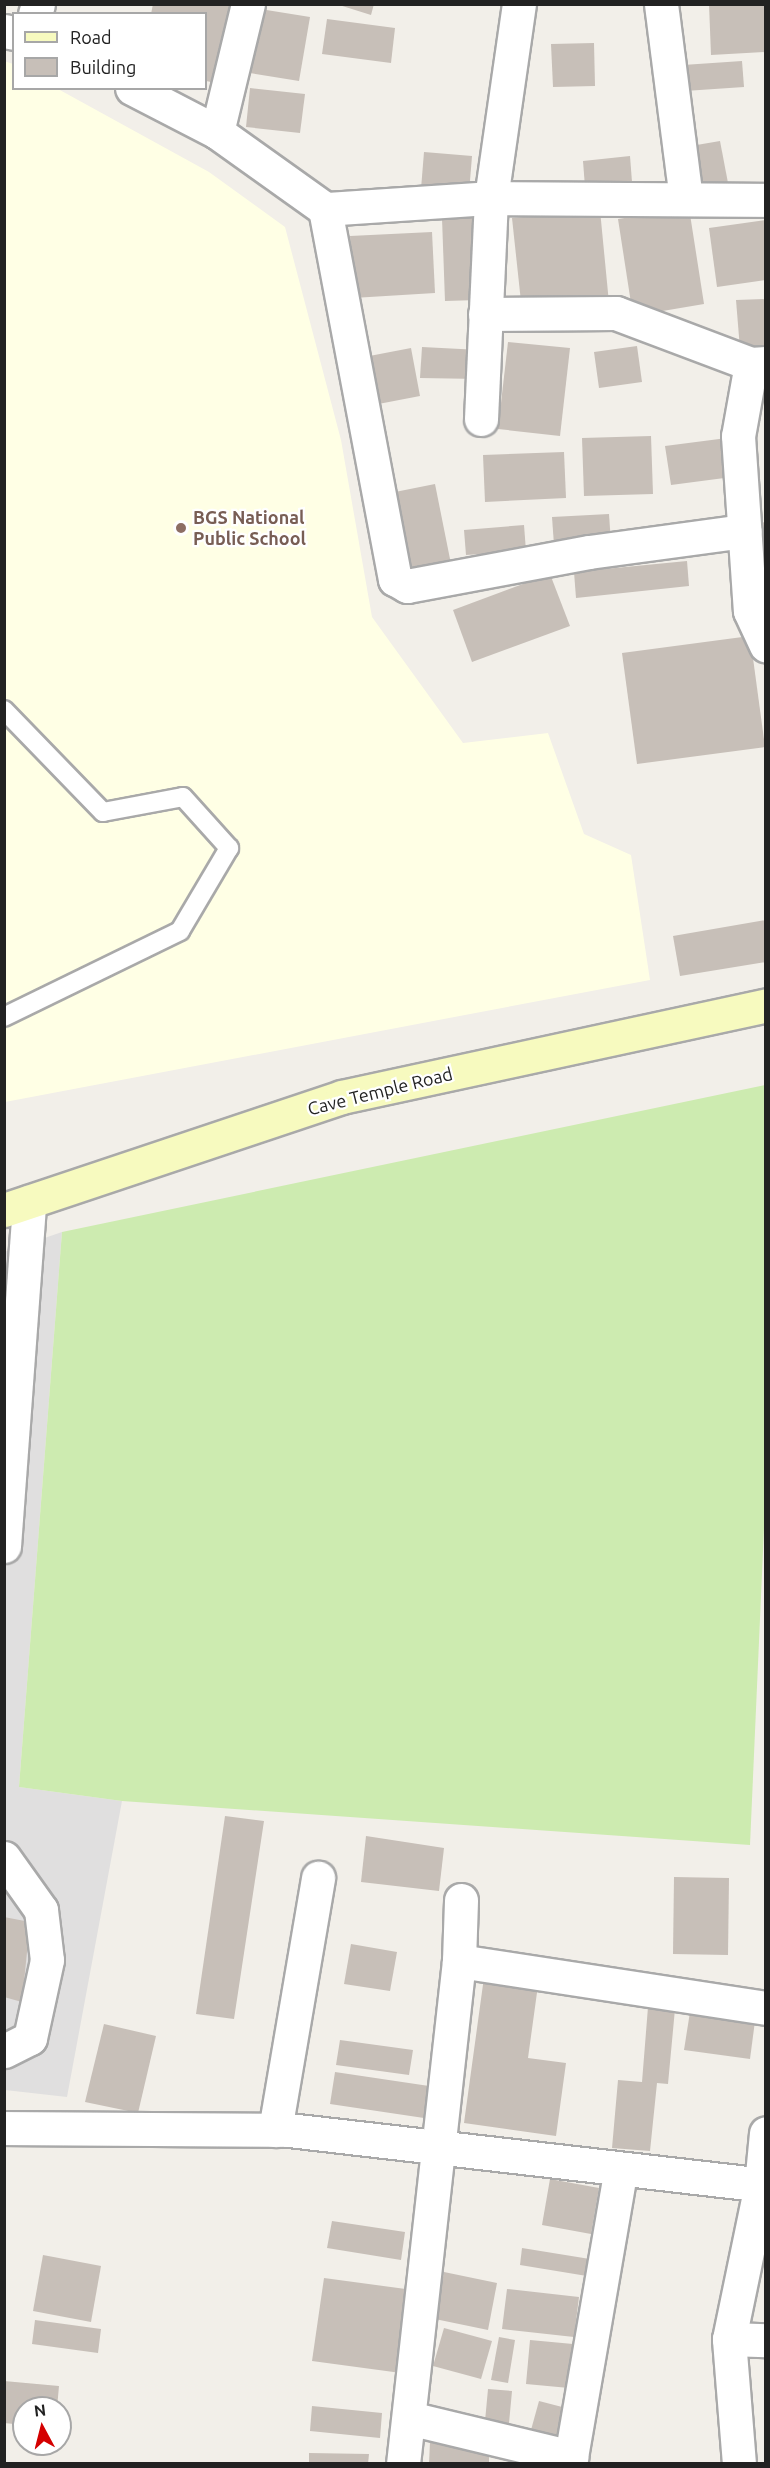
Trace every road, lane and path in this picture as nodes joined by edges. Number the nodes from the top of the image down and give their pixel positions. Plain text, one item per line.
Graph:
1 (248, 4) edge
2 (519, 4) edge
3 (661, 4) edge
4 (136, 90) edge
5 (217, 132) junction
6 (491, 198) junction
7 (686, 198) junction
8 (765, 200) edge
9 (325, 209) junction
10 (485, 314) junction
11 (758, 364) edge
12 (481, 419) dead end
13 (745, 531) junction
14 (765, 645) edge
15 (4, 710) edge
16 (765, 1005) edge
17 (4, 1017) edge
18 (17, 1206) edge
19 (11, 1359) edge
20 (8, 1470) edge
21 (4, 1546) edge
22 (4, 1858) edge
23 (318, 1878) dead end
24 (461, 1900) dead end
25 (459, 1961) junction
26 (765, 2008) edge
27 (4, 2051) edge
28 (275, 2130) junction
29 (5, 2133) edge
30 (765, 2133) edge
31 (439, 2152) junction
32 (621, 2169) junction
33 (763, 2185) edge
34 (729, 2339) junction
35 (765, 2340) edge
36 (409, 2418) junction
37 (534, 2456) edge
38 (403, 2463) edge
39 (739, 2463) edge

1 - 5 street
2 - 6 street
3 - 7 street
4 - 5 street
5 - 9 street
6 - 7 street
6 - 9 street
6 - 10 street
7 - 8 street
9 - 13 street
10 - 11 street
10 - 12 street
11 - 13 street
13 - 14 street
15 - 17 lane
16 - 18 main road, Cave Temple Road
18 - 19 street
19 - 20 street
20 - 21 street
22 - 27 street
23 - 28 street
24 - 25 street
25 - 26 street
25 - 31 street
28 - 29 street
28 - 31 street
30 - 33 street
31 - 32 street
31 - 36 street
32 - 33 street
32 - 37 street
33 - 34 street
34 - 35 street
34 - 39 street
36 - 37 street
36 - 38 street

